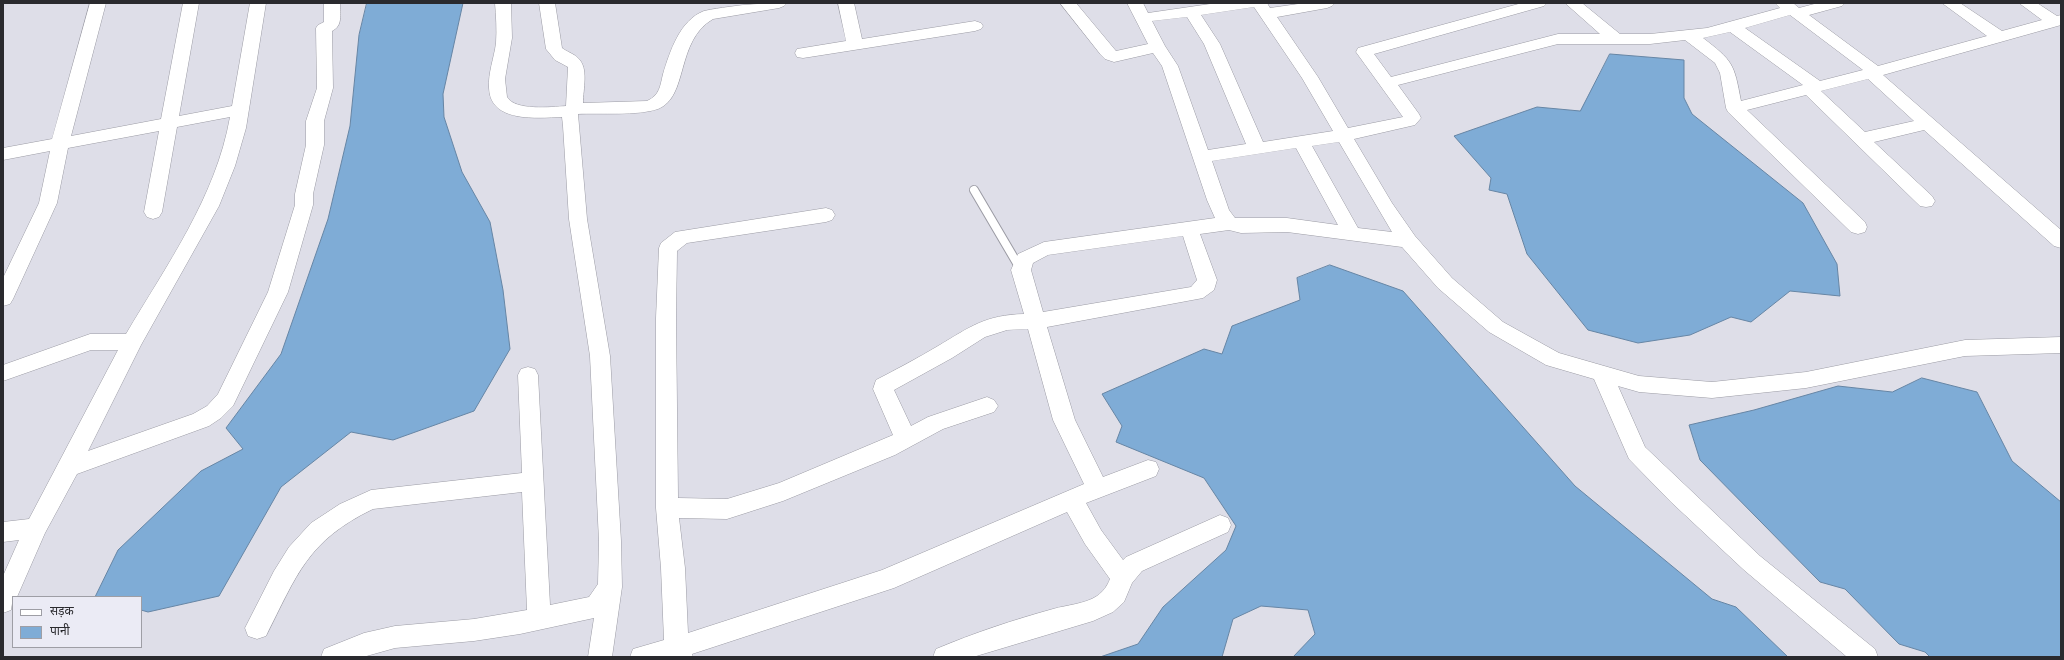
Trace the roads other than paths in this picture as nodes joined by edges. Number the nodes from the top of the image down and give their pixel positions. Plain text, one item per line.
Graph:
1 (98, 3) edge
2 (191, 3) edge
3 (258, 3) edge
4 (332, 3) edge
5 (503, 3) edge
6 (546, 3) edge
7 (779, 3) edge
8 (846, 3) edge
9 (1068, 3) edge
10 (1327, 3) edge
11 (1538, 3) edge
12 (1573, 3) edge
13 (1837, 3) edge
14 (1950, 3) edge
15 (2027, 3) edge
16 (747, 6) edge
17 (1258, 6) edge
18 (1194, 8) edge
19 (1791, 9) edge
20 (1138, 11) edge
21 (2058, 21) edge
22 (974, 26) dead end
23 (1733, 26) junction
24 (1688, 35) junction
25 (2000, 37) junction
26 (1616, 39) junction
27 (855, 44) junction
28 (1157, 47) junction
29 (803, 52) dead end
30 (1873, 72) junction
31 (1387, 83) junction
32 (1813, 88) junction
33 (1734, 108) junction
34 (240, 110) junction
35 (572, 110) junction
36 (168, 123) junction
37 (1928, 123) junction
38 (1344, 135) junction
39 (1861, 139) junction
40 (1300, 142) junction
41 (60, 143) junction
42 (1258, 149) junction
43 (3, 154) edge
44 (1202, 157) junction
45 (974, 190) dead end
46 (1926, 201) dead end
47 (153, 212) dead end
48 (826, 215) dead end
49 (1230, 223) junction
50 (1858, 227) dead end
51 (1189, 228) junction
52 (1351, 232) junction
53 (2061, 240) edge
54 (1408, 241) junction
55 (1021, 270) junction
56 (3, 299) edge
57 (1036, 321) junction
58 (132, 342) junction
59 (2061, 345) edge
60 (3, 373) edge
61 (1602, 373) junction
62 (528, 375) dead end
63 (986, 406) dead end
64 (906, 439) junction
65 (69, 467) junction
66 (1148, 469) dead end
67 (533, 481) junction
68 (1098, 490) junction
69 (1072, 499) junction
70 (667, 508) junction
71 (1220, 525) dead end
72 (36, 528) junction
73 (3, 532) edge
74 (1122, 577) junction
75 (610, 587) junction
76 (3, 602) edge
77 (539, 619) junction
78 (257, 628) dead end
79 (679, 653) edge
80 (333, 657) edge
81 (600, 657) edge
82 (642, 657) edge
83 (944, 657) edge
84 (1866, 657) edge

1 - 41 street
2 - 36 street
3 - 34 street
4 - 65 street
5 - 35 street
6 - 35 street
7 - 16 street
8 - 27 street
9 - 28 street
10 - 17 street
11 - 31 street
12 - 26 street
13 - 19 street
14 - 25 street
15 - 21 street
16 - 35 street
17 - 18 street
17 - 38 street
18 - 20 street
18 - 42 street
19 - 23 street
19 - 30 street
20 - 28 street
21 - 25 street
22 - 27 street
23 - 24 street
23 - 32 street
24 - 26 street
24 - 33 street
25 - 30 street
26 - 31 street
27 - 29 street
28 - 44 street
30 - 32 street
30 - 37 street
31 - 38 street
32 - 33 street
32 - 39 street
33 - 50 street
34 - 36 street
34 - 58 street
35 - 75 street
36 - 41 street
36 - 47 street
37 - 39 street
37 - 53 street
38 - 40 street
38 - 54 street
39 - 46 street
40 - 42 street
40 - 52 street
41 - 43 street
41 - 56 street
42 - 44 street
44 - 49 street
45 - 55 lane
48 - 70 street
49 - 51 street
49 - 52 street
51 - 55 street
51 - 57 street
52 - 54 street
54 - 61 street
55 - 57 street
57 - 64 street
57 - 68 street
58 - 60 street
58 - 65 street
59 - 61 street
61 - 84 street
62 - 67 street
63 - 64 street
64 - 70 street
65 - 72 street
66 - 68 street
67 - 77 street
67 - 78 street
68 - 69 street
69 - 74 street
69 - 79 street
70 - 79 street
71 - 74 street
72 - 73 street
72 - 76 street
74 - 83 street
75 - 77 street
75 - 81 street
77 - 80 street
79 - 82 street

